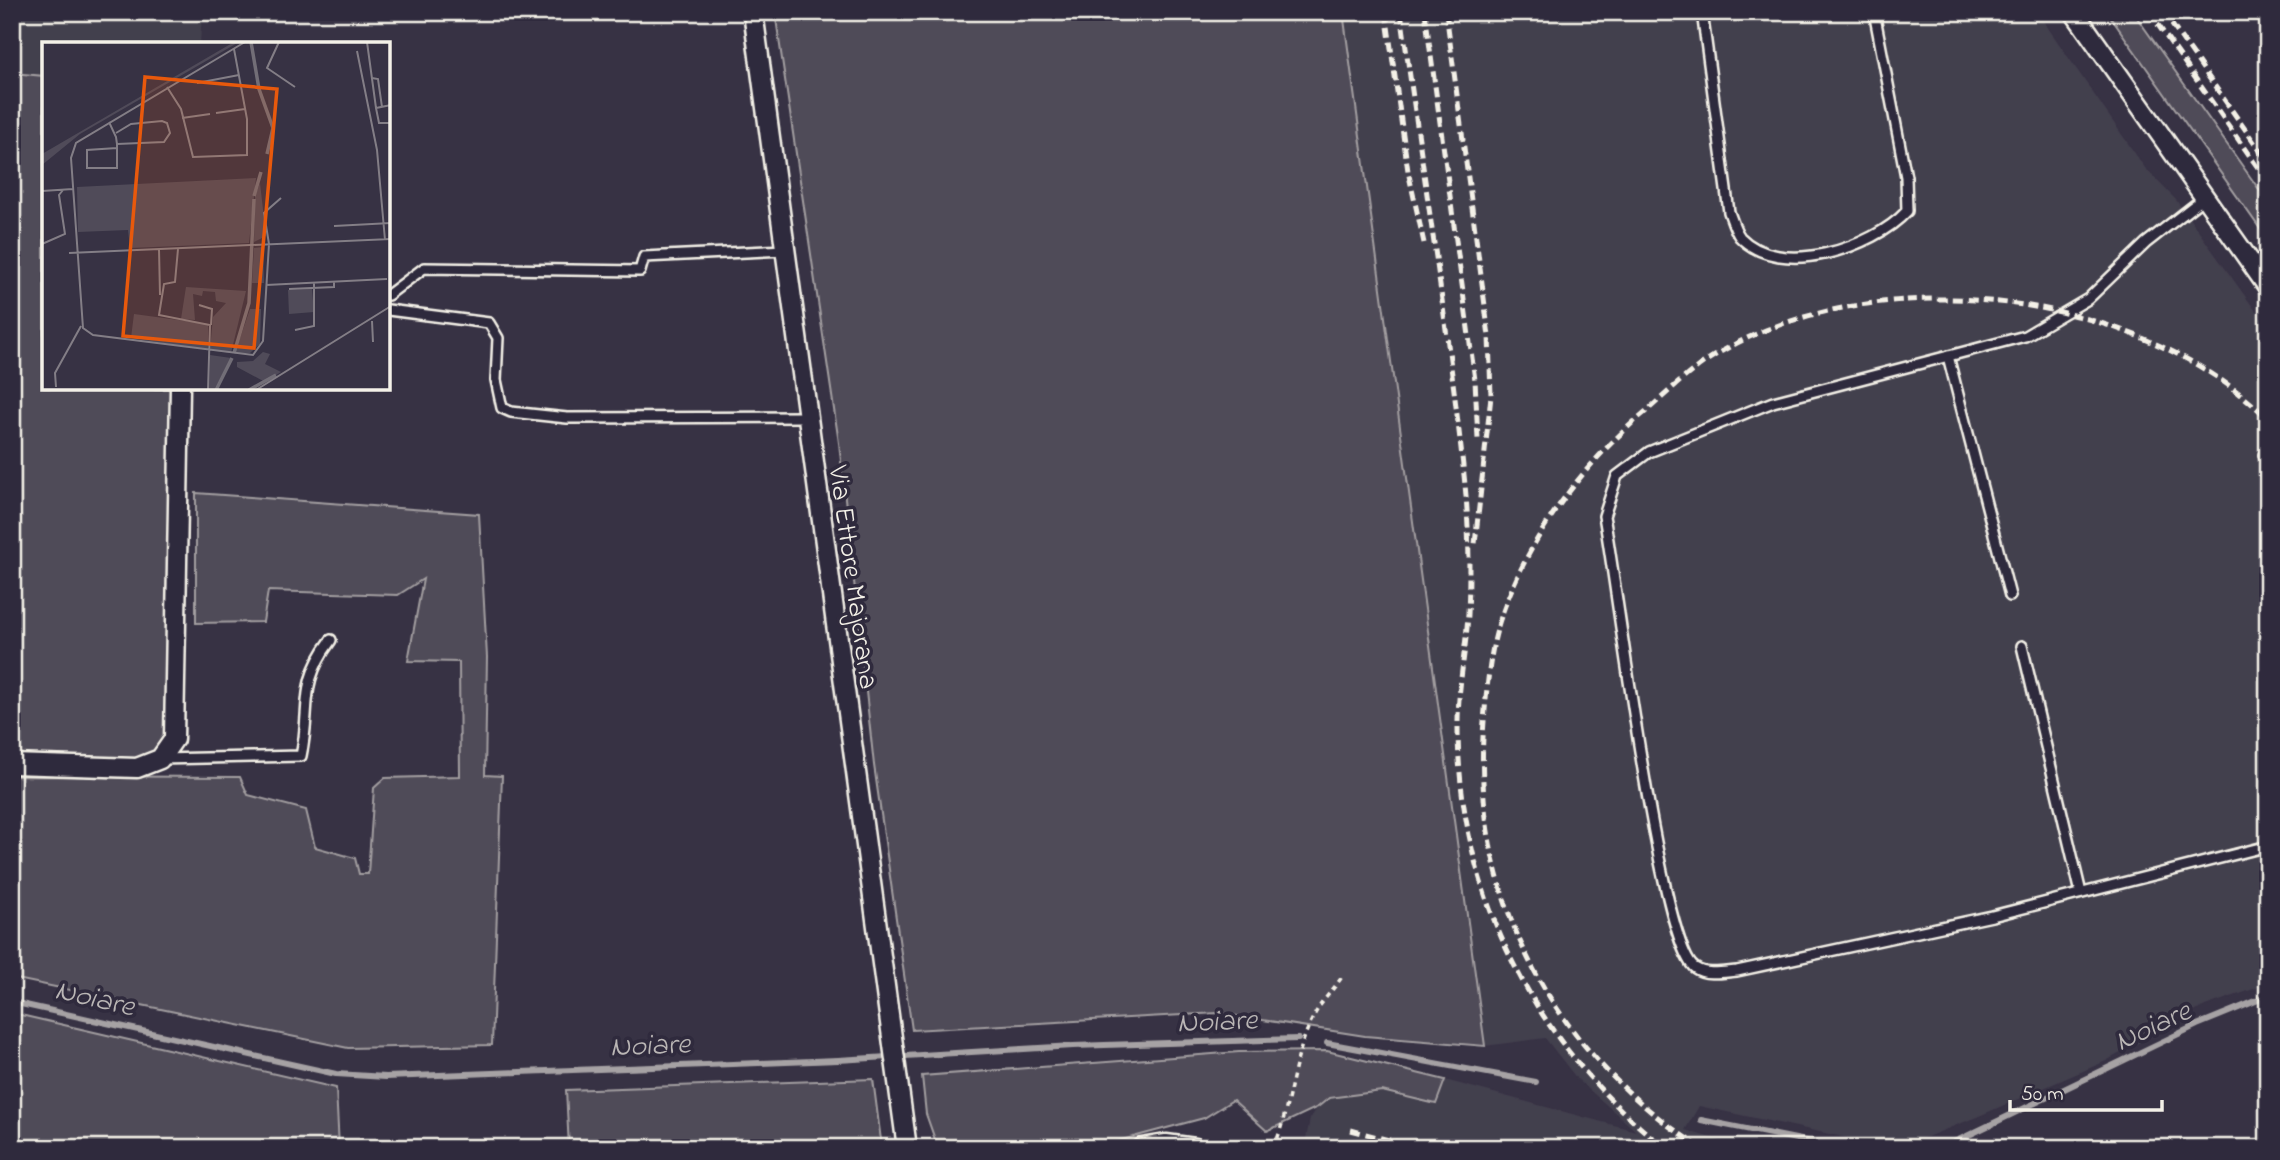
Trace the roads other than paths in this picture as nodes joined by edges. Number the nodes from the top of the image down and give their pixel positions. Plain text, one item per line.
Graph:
1 (753, 12) edge
2 (1702, 12) edge
3 (1874, 12) edge
4 (2074, 12) edge
5 (2205, 197) junction
6 (785, 250) junction
7 (2268, 287) edge
8 (390, 294) edge
9 (390, 310) edge
10 (1948, 356) junction
11 (180, 390) edge
12 (806, 417) junction
13 (2010, 596) dead end
14 (331, 640) dead end
15 (2022, 646) dead end
16 (160, 759) junction
17 (12, 764) edge
18 (2268, 846) edge
19 (2081, 893) junction
20 (907, 1148) edge
21 (1142, 1148) edge
22 (1195, 1148) edge

1 - 6 street, Via Ettore Majorana
2 - 3 lane
4 - 5 street
5 - 7 street
5 - 10 lane
6 - 8 lane
6 - 12 street, Via Ettore Majorana
9 - 12 lane
10 - 13 lane
10 - 19 lane
11 - 16 street
12 - 20 street, Via Ettore Majorana
14 - 16 lane
15 - 19 lane
16 - 17 street
18 - 19 lane
21 - 22 street

